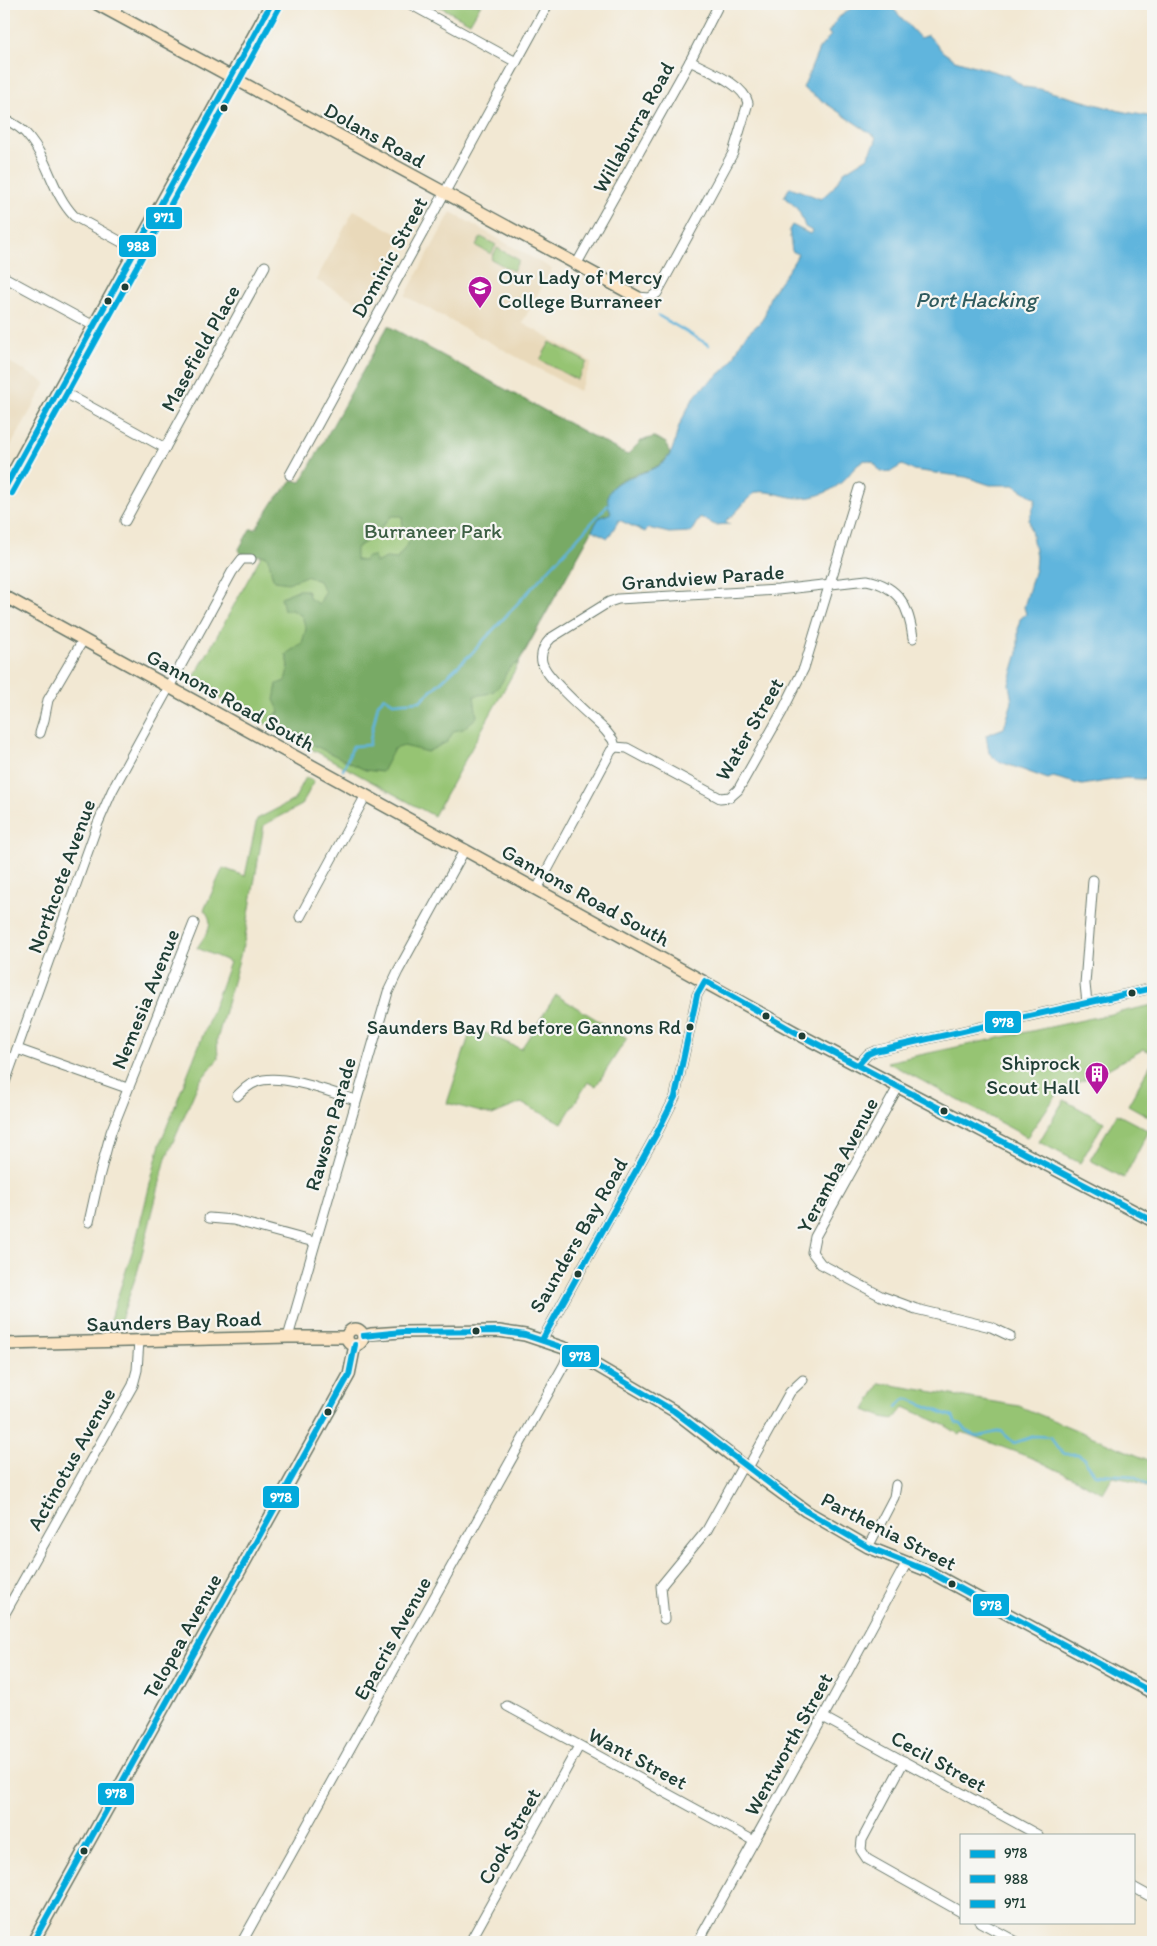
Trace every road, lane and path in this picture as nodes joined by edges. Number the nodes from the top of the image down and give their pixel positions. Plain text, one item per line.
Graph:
1 (97, 4) edge
2 (271, 4) edge
3 (410, 4) edge
4 (548, 4) edge
5 (718, 4) edge
6 (116, 8) edge
7 (690, 61) junction
8 (516, 62) junction
9 (231, 78) junction
10 (4, 119) edge
11 (444, 193) junction
12 (136, 250) junction
13 (576, 265) junction
14 (265, 266) dead end
15 (4, 277) edge
16 (637, 297) joint
17 (94, 326) junction
18 (58, 389) junction
19 (165, 448) junction
20 (290, 475) dead end
21 (859, 488) dead end
22 (4, 489) edge
23 (125, 521) dead end
24 (244, 557) dead end
25 (827, 586) junction
26 (4, 596) edge
27 (913, 638) dead end
28 (83, 640) junction
29 (168, 688) junction
30 (40, 733) dead end
31 (615, 747) junction
32 (366, 796) junction
33 (465, 849) junction
34 (1093, 880) dead end
35 (537, 889) junction
36 (300, 917) dead end
37 (194, 923) dead end
38 (705, 981) junction
39 (1153, 988) edge
40 (1086, 1003) junction
41 (17, 1049) junction
42 (858, 1065) junction
43 (4, 1085) edge
44 (898, 1086) junction
45 (128, 1088) junction
46 (237, 1096) dead end
47 (356, 1100) junction
48 (209, 1218) dead end
49 (1153, 1221) edge
50 (89, 1222) dead end
51 (314, 1242) junction
52 (1010, 1336) dead end
53 (288, 1337) junction
54 (542, 1340) junction
55 (359, 1341) junction
56 (139, 1342) junction
57 (4, 1344) edge
58 (570, 1350) junction
59 (803, 1380) dead end
60 (746, 1467) junction
61 (896, 1484) dead end
62 (868, 1547) junction
63 (907, 1562) junction
64 (4, 1615) edge
65 (664, 1619) dead end
66 (1153, 1693) edge
67 (507, 1706) dead end
68 (823, 1717) junction
69 (579, 1746) junction
70 (904, 1762) junction
71 (1036, 1834) edge
72 (754, 1841) junction
73 (1134, 1888) edge
74 (1153, 1898) edge
75 (960, 1911) edge
76 (984, 1924) edge
77 (33, 1942) edge
78 (242, 1942) edge
79 (470, 1942) edge
80 (698, 1942) edge
81 (1017, 1942) edge

1 - 6 street, Dolans Road
2 - 9 street
3 - 8 street
4 - 8 street, Dominic Street
5 - 7 street, Willaburra Road
6 - 9 street, Dolans Road
7 - 13 street, Willaburra Road
7 - 16 street
8 - 11 street, Dominic Street
9 - 11 street, Dolans Road
9 - 12 street
10 - 12 street
11 - 13 street, Dolans Road
11 - 20 street, Dominic Street
12 - 17 street
13 - 16 street, Dolans Road
14 - 19 street, Masefield Place
15 - 17 street
17 - 18 street
18 - 19 street
18 - 22 street
19 - 23 street, Masefield Place
21 - 25 street, Water Street
24 - 29 street
25 - 27 street, Grandview Parade
25 - 31 street, Water Street
25 - 31 street, Grandview Parade
26 - 28 street, Gannons Road South
28 - 29 street, Gannons Road South
28 - 30 street
29 - 32 street, Gannons Road South
29 - 41 street, Northcote Avenue
31 - 35 street
32 - 33 street, Gannons Road South
32 - 36 street
33 - 35 street, Gannons Road South
33 - 47 street, Rawson Parade
34 - 40 street
35 - 38 street, Gannons Road South
37 - 45 street, Nemesia Avenue
38 - 42 street, Gannons Road South
38 - 54 street, Saunders Bay Road
39 - 40 street
40 - 42 street
41 - 43 street, Northcote Avenue
41 - 45 street, Nemesia Avenue
42 - 44 street, Gannons Road South
44 - 49 street, Gannons Road South
44 - 52 street, Yeramba Avenue
45 - 50 street, Nemesia Avenue
46 - 47 street
47 - 51 street, Rawson Parade
48 - 51 street
51 - 53 street, Rawson Parade
53 - 55 street, Saunders Bay Road
53 - 56 street, Saunders Bay Road
54 - 55 street, Saunders Bay Road
54 - 58 street, Parthenia Street
55 - 77 street, Telopea Avenue
56 - 57 street, Saunders Bay Road
56 - 64 street, Actinotus Avenue
58 - 60 street, Parthenia Street
58 - 78 street, Epacris Avenue
59 - 60 street
60 - 62 street, Parthenia Street
60 - 65 street
61 - 62 street
62 - 63 street, Parthenia Street
63 - 66 street, Parthenia Street
63 - 68 street, Wentworth Street
67 - 69 street, Want Street
68 - 70 street, Cecil Street
68 - 72 street, Wentworth Street
69 - 72 street, Want Street
69 - 79 street, Cook Street
70 - 71 street, Cecil Street
70 - 75 street
72 - 80 street, Wentworth Street
73 - 74 street
76 - 81 street

